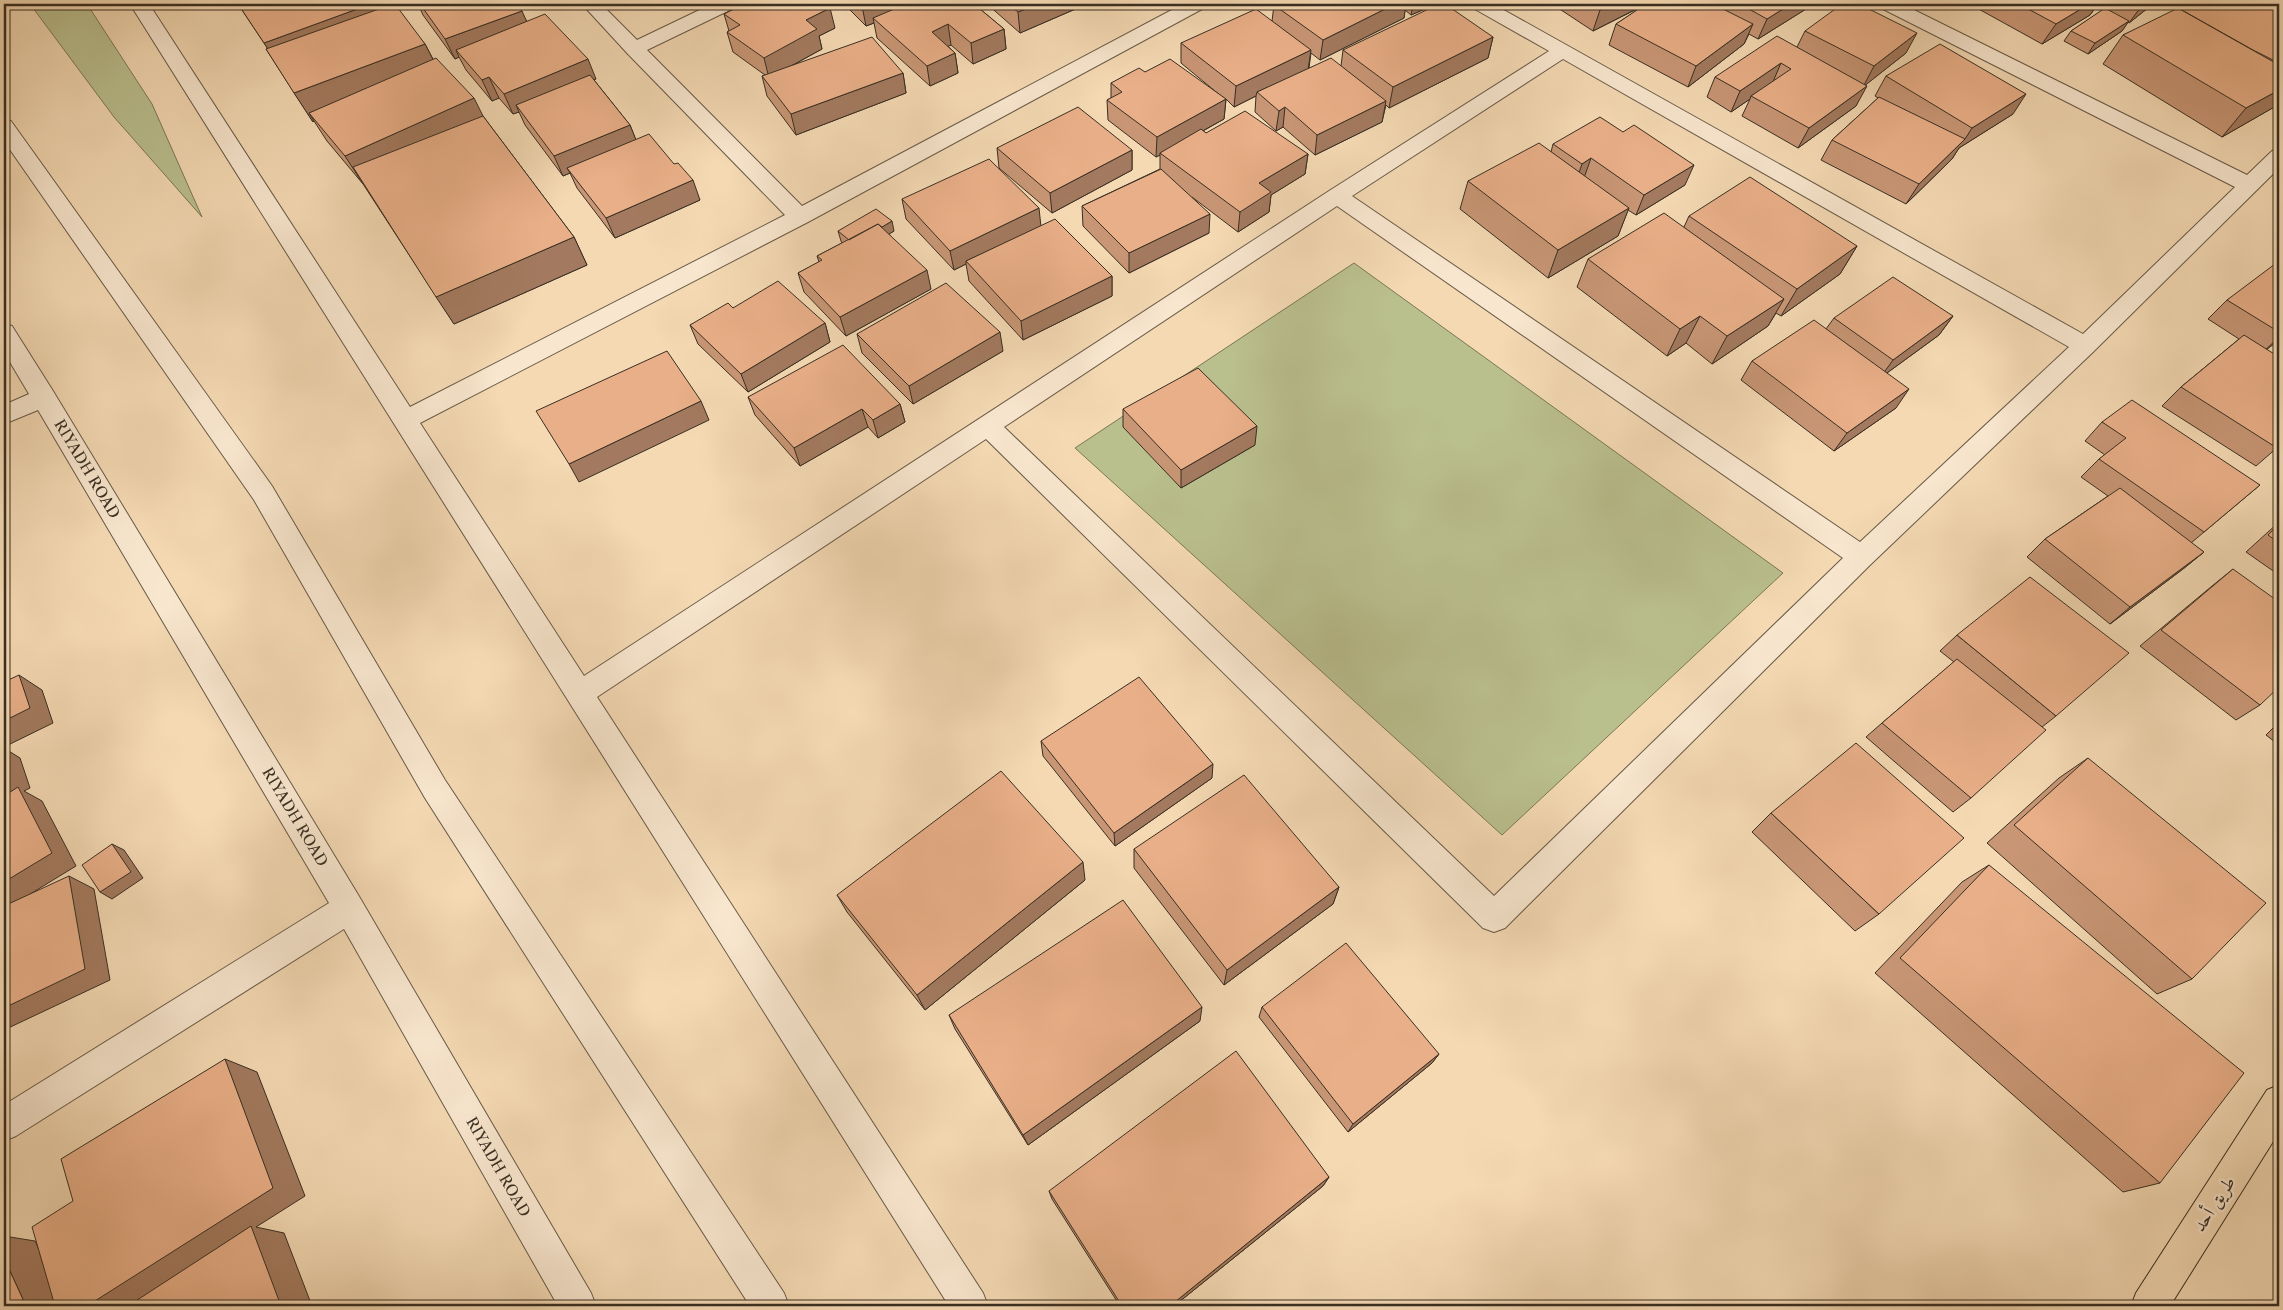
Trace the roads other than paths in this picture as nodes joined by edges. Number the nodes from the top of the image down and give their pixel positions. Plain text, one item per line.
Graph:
1 (140, 4) edge
2 (591, 4) edge
3 (727, 4) edge
4 (1197, 4) edge
5 (1480, 4) edge
6 (1888, 4) edge
7 (634, 49) junction
8 (1561, 52) junction
9 (4, 126) edge
10 (2279, 156) edge
11 (2249, 186) junction
12 (1337, 196) junction
13 (800, 217) junction
14 (4, 332) edge
15 (2085, 346) junction
16 (44, 397) junction
17 (4, 415) edge
18 (405, 420) junction
19 (988, 427) junction
20 (1861, 557) junction
21 (580, 694) junction
22 (350, 908) junction
23 (2279, 1102) edge
24 (4, 1124) edge
25 (578, 1306) edge
26 (771, 1306) edge
27 (970, 1306) edge
28 (2149, 1306) edge

1 - 18 street
2 - 7 street
3 - 7 street
4 - 13 street
5 - 8 street
6 - 11 street
7 - 13 street
8 - 12 street
8 - 15 street
9 - 26 street
10 - 11 street
11 - 15 street
12 - 19 street
12 - 20 street
13 - 18 street
14 - 16 street, RIYADH ROAD
15 - 20 street
16 - 17 street
16 - 22 street, RIYADH ROAD
18 - 21 street
19 - 20 street
19 - 21 street
21 - 27 street
22 - 24 street
22 - 25 street, RIYADH ROAD
23 - 28 main road, طريق أحد

